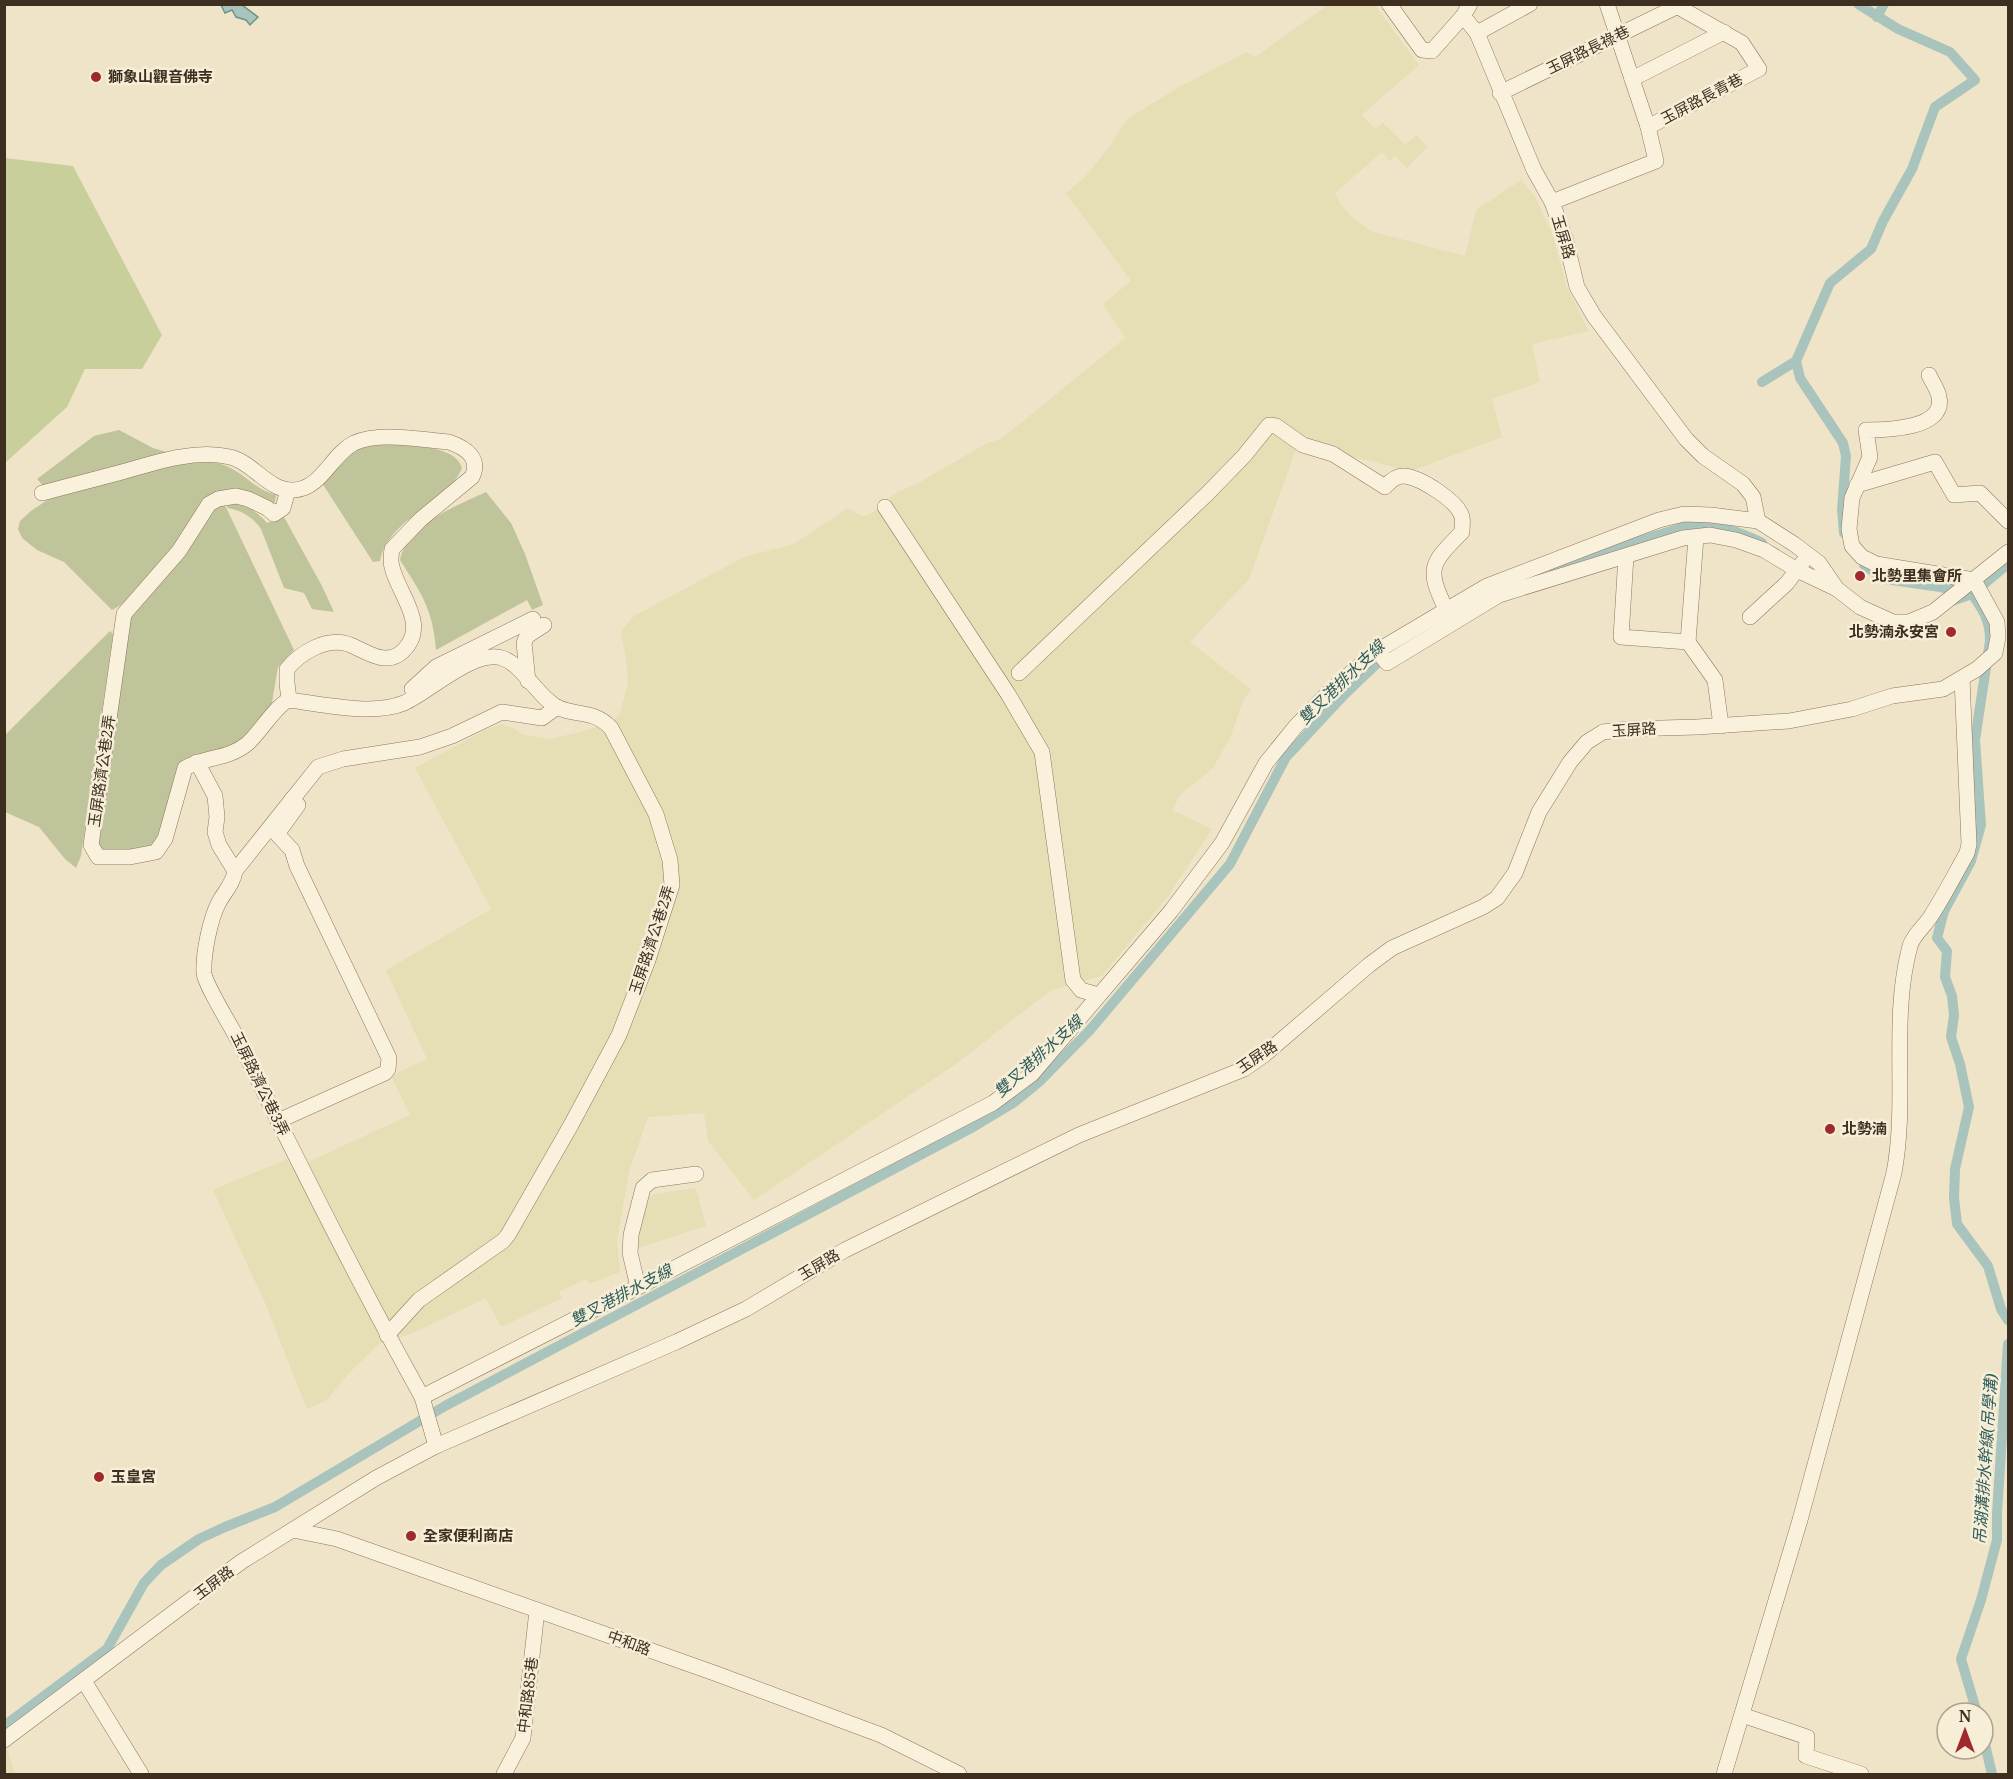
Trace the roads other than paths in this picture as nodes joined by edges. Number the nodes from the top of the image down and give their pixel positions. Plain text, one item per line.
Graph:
1 (1389, 4) edge
2 (1530, 4) edge
3 (1607, 4) edge
4 (1674, 6) edge
5 (1467, 10) edge
6 (1724, 32) junction
7 (1477, 33) junction
8 (1618, 35) junction
9 (1632, 79) junction
10 (1500, 93) junction
11 (1648, 128) junction
12 (1552, 202) junction
13 (1929, 375) dead end
14 (1857, 485) junction
15 (288, 490) junction
16 (42, 493) dead end
17 (885, 507) dead end
18 (1758, 521) junction
19 (2008, 521) edge
20 (1696, 537) junction
21 (2008, 552) edge
22 (1808, 555) junction
23 (1626, 556) junction
24 (1797, 570) junction
25 (1972, 586) junction
26 (1837, 589) junction
27 (1446, 609) junction
28 (1750, 617) dead end
29 (1688, 642) junction
30 (1377, 651) junction
31 (1019, 673) dead end
32 (1962, 678) junction
33 (528, 681) junction
34 (290, 700) junction
35 (557, 707) junction
36 (369, 709) junction
37 (1721, 726) junction
38 (197, 762) junction
39 (292, 799) junction
40 (235, 871) junction
41 (1098, 995) junction
42 (278, 1121) junction
43 (696, 1174) dead end
44 (638, 1287) junction
45 (387, 1335) junction
46 (422, 1397) junction
47 (436, 1446) junction
48 (293, 1530) junction
49 (537, 1610) junction
50 (84, 1681) junction
51 (1742, 1715) junction
52 (4, 1740) edge
53 (141, 1774) edge
54 (504, 1774) edge
55 (959, 1774) edge
56 (1724, 1774) edge
57 (1861, 1774) edge

1 - 5 street
2 - 7 street
3 - 8 street
4 - 6 street
4 - 8 street, 玉屏路長祿巷
5 - 7 street, 玉屏路
6 - 9 street
6 - 11 street, 玉屏路長青巷
7 - 10 street, 玉屏路
8 - 9 street
8 - 10 street, 玉屏路長祿巷
9 - 11 street
10 - 12 street, 玉屏路
11 - 12 street, 玉屏路長青巷
12 - 18 street, 玉屏路
13 - 14 street
14 - 19 street
14 - 25 street
15 - 16 street
15 - 34 street
15 - 38 street, 玉屏路濟公巷2弄
17 - 41 street
18 - 22 street
18 - 27 street
20 - 23 street
20 - 24 street
20 - 29 street
21 - 25 street
22 - 24 street
22 - 26 street
23 - 29 street
23 - 30 street
24 - 26 street
24 - 28 street
25 - 26 street
25 - 32 street, 玉屏路
27 - 30 street
27 - 31 street
29 - 37 street
30 - 41 street
32 - 37 street, 玉屏路
32 - 51 street
33 - 35 street, 玉屏路濟公巷2弄
33 - 36 street, 玉屏路濟公巷2弄
33 - 36 street
34 - 36 street, 玉屏路濟公巷2弄
34 - 38 street
35 - 39 street, 玉屏路濟公巷3弄
35 - 45 street, 玉屏路濟公巷2弄
37 - 47 street, 玉屏路
38 - 40 street
39 - 40 street, 玉屏路濟公巷3弄
39 - 42 street
40 - 42 street, 玉屏路濟公巷3弄
41 - 44 street
42 - 45 street, 玉屏路濟公巷3弄
43 - 44 street
44 - 46 street
45 - 46 street, 玉屏路濟公巷3弄
46 - 47 street
47 - 48 street, 玉屏路
48 - 49 street, 中和路
48 - 50 street, 玉屏路
49 - 54 street, 中和路85巷
49 - 55 street, 中和路
50 - 52 street, 玉屏路
50 - 53 street
51 - 56 street
51 - 57 street

